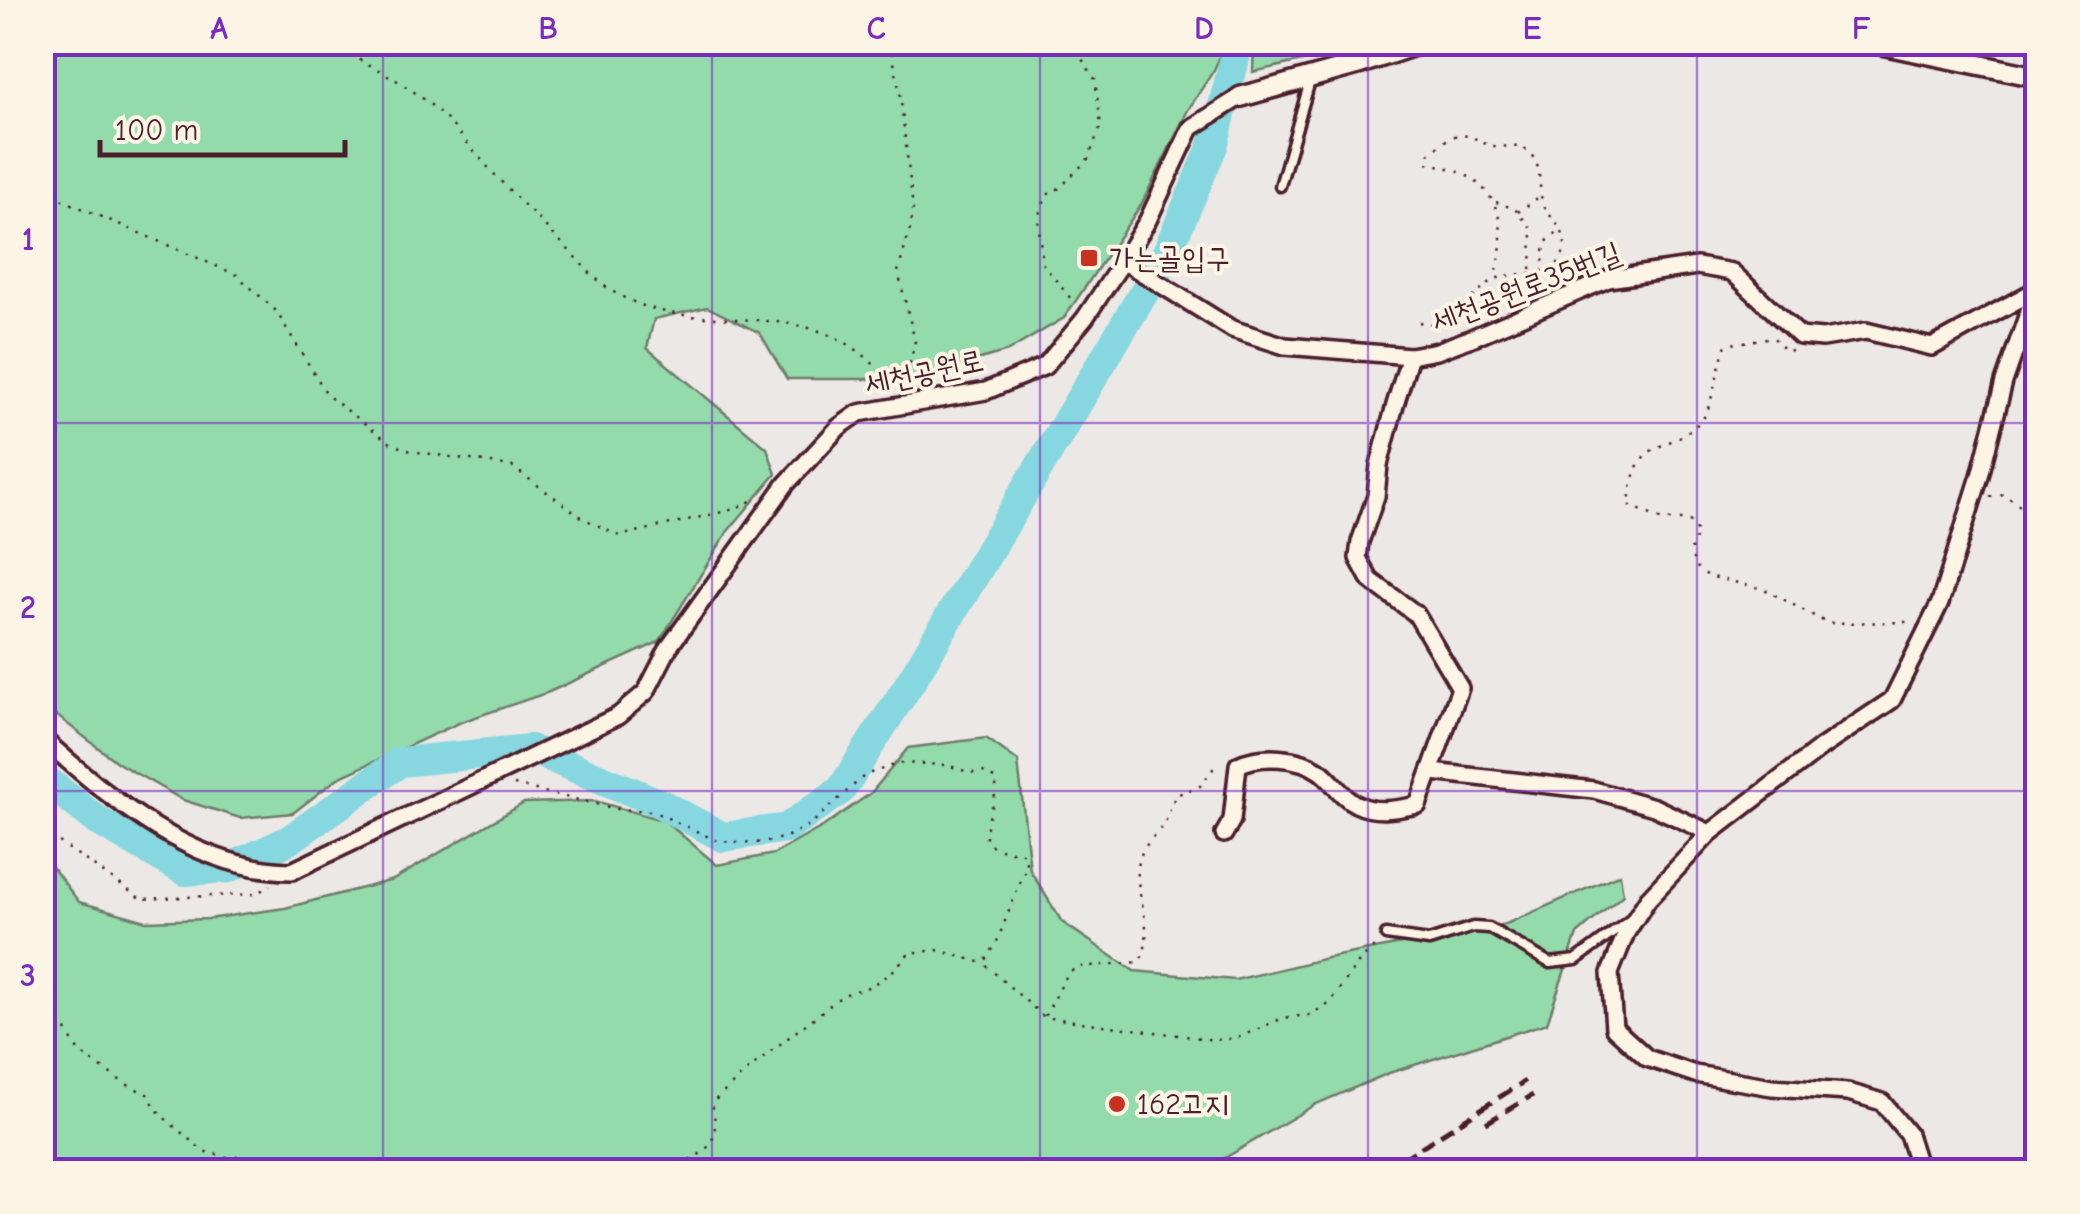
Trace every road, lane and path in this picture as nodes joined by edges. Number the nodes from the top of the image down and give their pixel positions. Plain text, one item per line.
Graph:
1 (322, 42) edge
2 (890, 42) edge
3 (1070, 42) edge
4 (1425, 42) edge
5 (1869, 42) edge
6 (1311, 77) junction
7 (2038, 77) edge
8 (1240, 96) joint
9 (1280, 186) dead end
10 (42, 191) edge
11 (1540, 196) junction
12 (1495, 202) junction
13 (1518, 212) junction
14 (1560, 229) junction
15 (1128, 264) junction
16 (1542, 274) junction
17 (1531, 275) junction
18 (1495, 280) junction
19 (2037, 287) edge
20 (1085, 318) junction
21 (1419, 322) dead end
22 (1808, 336) junction
23 (1410, 356) junction
24 (900, 404) junction
25 (752, 501) dead end
26 (2038, 502) edge
27 (1971, 505) junction
28 (1929, 627) junction
29 (42, 738) edge
30 (1238, 765) junction
31 (1432, 772) junction
32 (501, 779) junction
33 (42, 830) edge
34 (1224, 834) dead end
35 (1710, 834) junction
36 (292, 871) junction
37 (1638, 916) junction
38 (1386, 935) joint
39 (983, 963) junction
40 (42, 1009) edge
41 (1044, 1017) junction
42 (338, 1172) edge
43 (660, 1172) edge
44 (1920, 1172) edge

1 - 24 path
2 - 24 path
3 - 20 path
4 - 6 street
5 - 7 street
6 - 8 street
6 - 9 lane
8 - 15 street, 세천공원로
10 - 25 path
11 - 12 path
11 - 13 path
11 - 14 path
12 - 13 path
12 - 18 path
13 - 17 path
14 - 16 path
14 - 16 path
15 - 20 street, 세천공원로
15 - 23 street, 세천공원로35번길
16 - 17 path
17 - 18 path
18 - 21 path
19 - 22 street
19 - 27 street
20 - 24 street, 세천공원로
22 - 23 street, 세천공원로35번길
22 - 28 path
23 - 31 street, 세천공원로35번길
24 - 32 street, 세천공원로
26 - 27 path
27 - 28 street
28 - 35 street
29 - 36 street
30 - 31 street, 세천공원로35번길
30 - 34 street
30 - 41 path
31 - 35 street
32 - 36 street
32 - 39 path
33 - 36 path
35 - 37 street
37 - 38 lane
37 - 44 street
38 - 41 path
39 - 41 path
39 - 43 path
40 - 42 path

